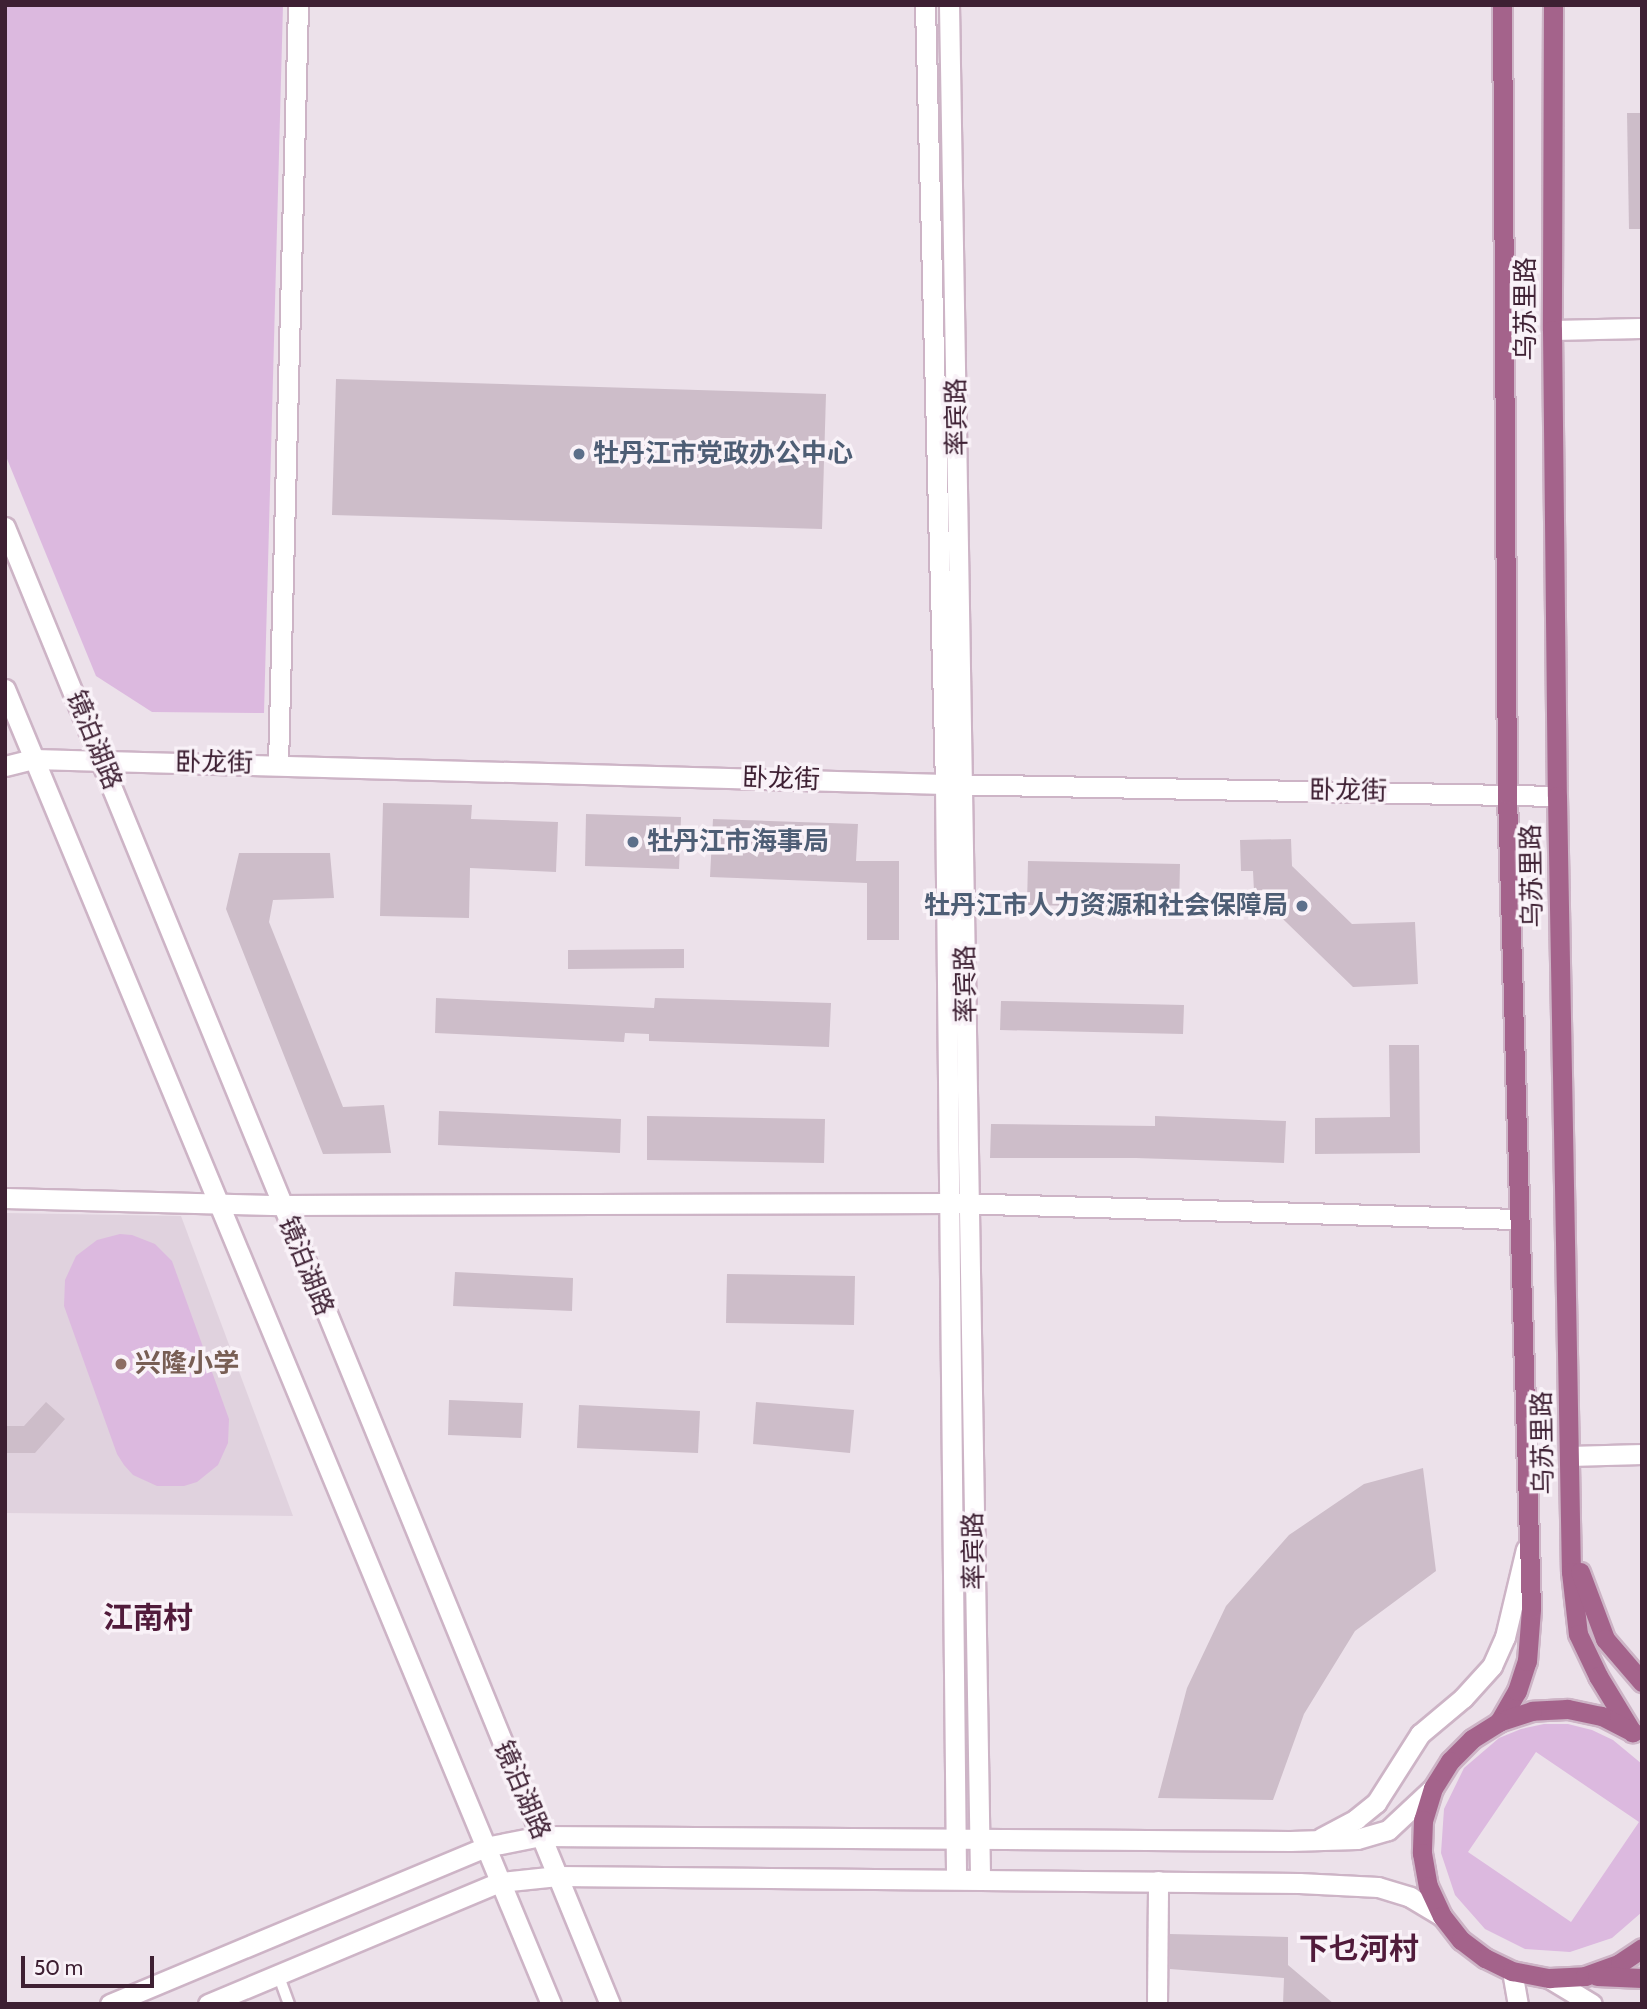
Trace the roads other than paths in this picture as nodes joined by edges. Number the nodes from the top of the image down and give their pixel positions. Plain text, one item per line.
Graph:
1 (298, 5) edge
2 (925, 5) edge
3 (949, 5) edge
4 (1502, 5) edge
5 (1553, 5) edge
6 (1642, 328) edge
7 (1552, 330) junction
8 (5, 527) edge
9 (5, 689) edge
10 (34, 759) junction
11 (102, 761) junction
12 (278, 764) junction
13 (5, 766) edge
14 (954, 784) junction
15 (1507, 794) junction
16 (1557, 796) junction
17 (5, 1198) edge
18 (960, 1203) junction
19 (219, 1204) junction
20 (281, 1205) junction
21 (1517, 1219) junction
22 (1642, 1454) edge
23 (1569, 1456) junction
24 (1528, 1541) junction
25 (1571, 1544) junction
26 (1642, 1682) edge
27 (1499, 1722) junction
28 (1637, 1736) edge
29 (1433, 1788) junction
30 (541, 1836) junction
31 (956, 1839) junction
32 (979, 1840) junction
33 (1317, 1840) junction
34 (485, 1847) junction
35 (558, 1875) junction
36 (956, 1878) junction
37 (980, 1879) junction
38 (1158, 1881) junction
39 (500, 1882) junction
40 (1442, 1916) junction
41 (1642, 1948) edge
42 (1512, 1971) junction
43 (278, 1974) junction
44 (1586, 1976) junction
45 (1549, 1978) junction
46 (1642, 1978) edge
47 (110, 2004) edge
48 (208, 2004) edge
49 (289, 2004) edge
50 (551, 2004) edge
51 (610, 2004) edge
52 (1157, 2004) edge
53 (1518, 2004) edge
54 (1592, 2004) edge

1 - 12 street
2 - 14 street, 率宾路
3 - 14 street, 率宾路
4 - 15 main road, 乌苏里路
5 - 7 main road, 乌苏里路
6 - 7 street
7 - 16 main road, 乌苏里路
8 - 11 street, 镜泊湖路
9 - 10 street
10 - 11 street, 卧龙街
10 - 13 street, 卧龙街
10 - 19 street
11 - 12 street, 卧龙街
11 - 20 street, 镜泊湖路
12 - 14 street, 卧龙街
14 - 15 street, 卧龙街
14 - 18 street, 率宾路
15 - 16 street, 卧龙街
15 - 21 main road, 乌苏里路
16 - 23 main road, 乌苏里路
17 - 19 street
18 - 20 street
18 - 21 street
18 - 31 street, 率宾路
18 - 32 street, 率宾路
19 - 20 street
19 - 34 street
20 - 30 street, 镜泊湖路
21 - 24 main road, 乌苏里路
22 - 23 street
23 - 25 main road, 乌苏里路
24 - 27 main road, 乌苏里路
24 - 33 street
25 - 26 main road
25 - 28 main road, 乌苏里路
27 - 28 main road
27 - 29 main road
29 - 33 street
29 - 40 main road
30 - 31 street
30 - 34 street
30 - 35 street, 镜泊湖路
31 - 32 street
31 - 36 street, 率宾路
32 - 33 street
32 - 37 street, 率宾路
34 - 39 street
34 - 47 street
35 - 36 street
35 - 39 street
35 - 51 street, 镜泊湖路
36 - 37 street
37 - 38 street
38 - 40 street
38 - 52 street
39 - 43 street
39 - 50 street
40 - 42 main road
41 - 44 main road
42 - 45 main road
42 - 53 street
43 - 48 street
43 - 49 lane
44 - 45 main road
44 - 46 main road
45 - 54 street

